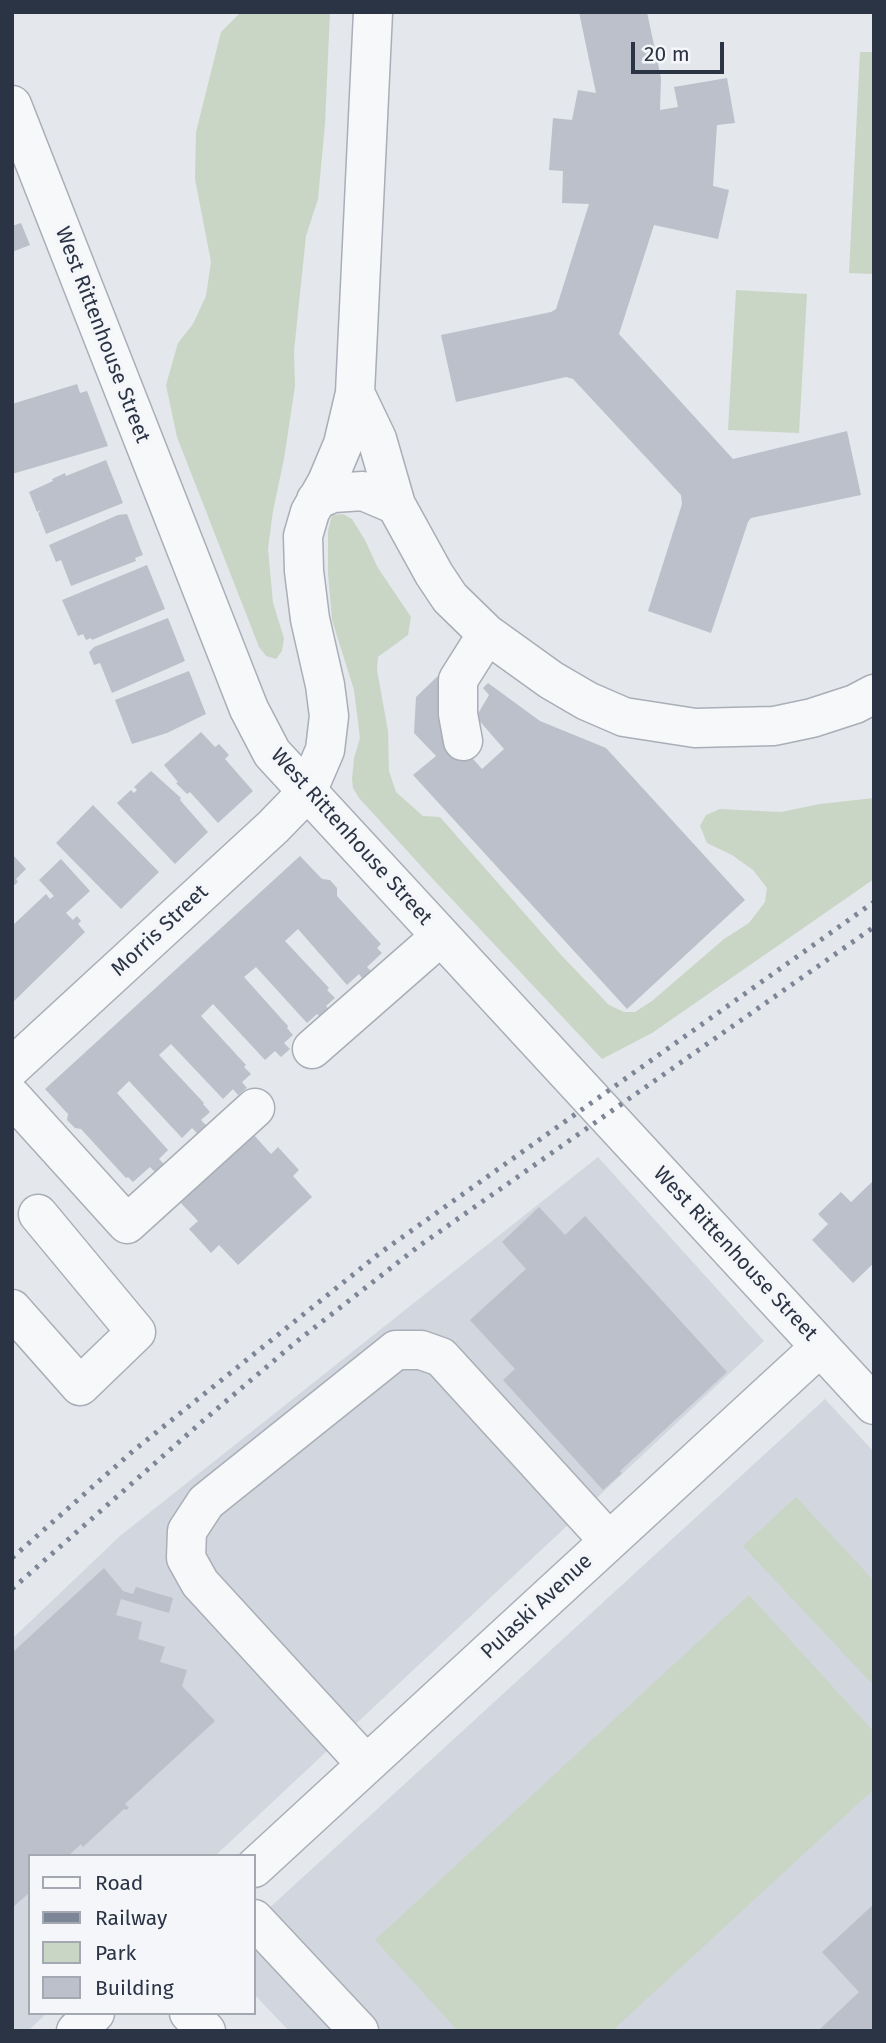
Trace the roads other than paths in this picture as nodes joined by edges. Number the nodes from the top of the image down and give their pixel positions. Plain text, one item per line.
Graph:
1 (373, 12) edge
2 (12, 105) edge
3 (355, 393) junction
4 (316, 500) junction
5 (396, 505) junction
6 (487, 634) junction
7 (874, 694) edge
8 (463, 741) dead end
9 (307, 792) junction
10 (441, 936) junction
11 (312, 1049) dead end
12 (12, 1067) edge
13 (12, 1097) edge
14 (255, 1108) dead end
15 (38, 1214) dead end
16 (12, 1309) edge
17 (820, 1347) junction
18 (874, 1405) edge
19 (609, 1541) junction
20 (366, 1764) junction
21 (256, 1866) edge
22 (256, 1921) edge
23 (93, 2015) edge
24 (191, 2015) edge
25 (76, 2031) edge
26 (206, 2031) edge
27 (359, 2031) edge

1 - 3 street
2 - 9 street, West Rittenhouse Street
3 - 4 street
3 - 5 street
4 - 5 street
4 - 9 street
5 - 6 street
6 - 7 street
6 - 8 street
9 - 10 street, West Rittenhouse Street
9 - 12 street, Morris Street
10 - 11 street
10 - 17 street, West Rittenhouse Street
13 - 14 street
15 - 16 street
17 - 18 street, West Rittenhouse Street
17 - 19 street, Pulaski Avenue
19 - 20 street, Pulaski Avenue
19 - 20 street
20 - 21 street, Pulaski Avenue
22 - 27 street
23 - 25 street
24 - 26 street

